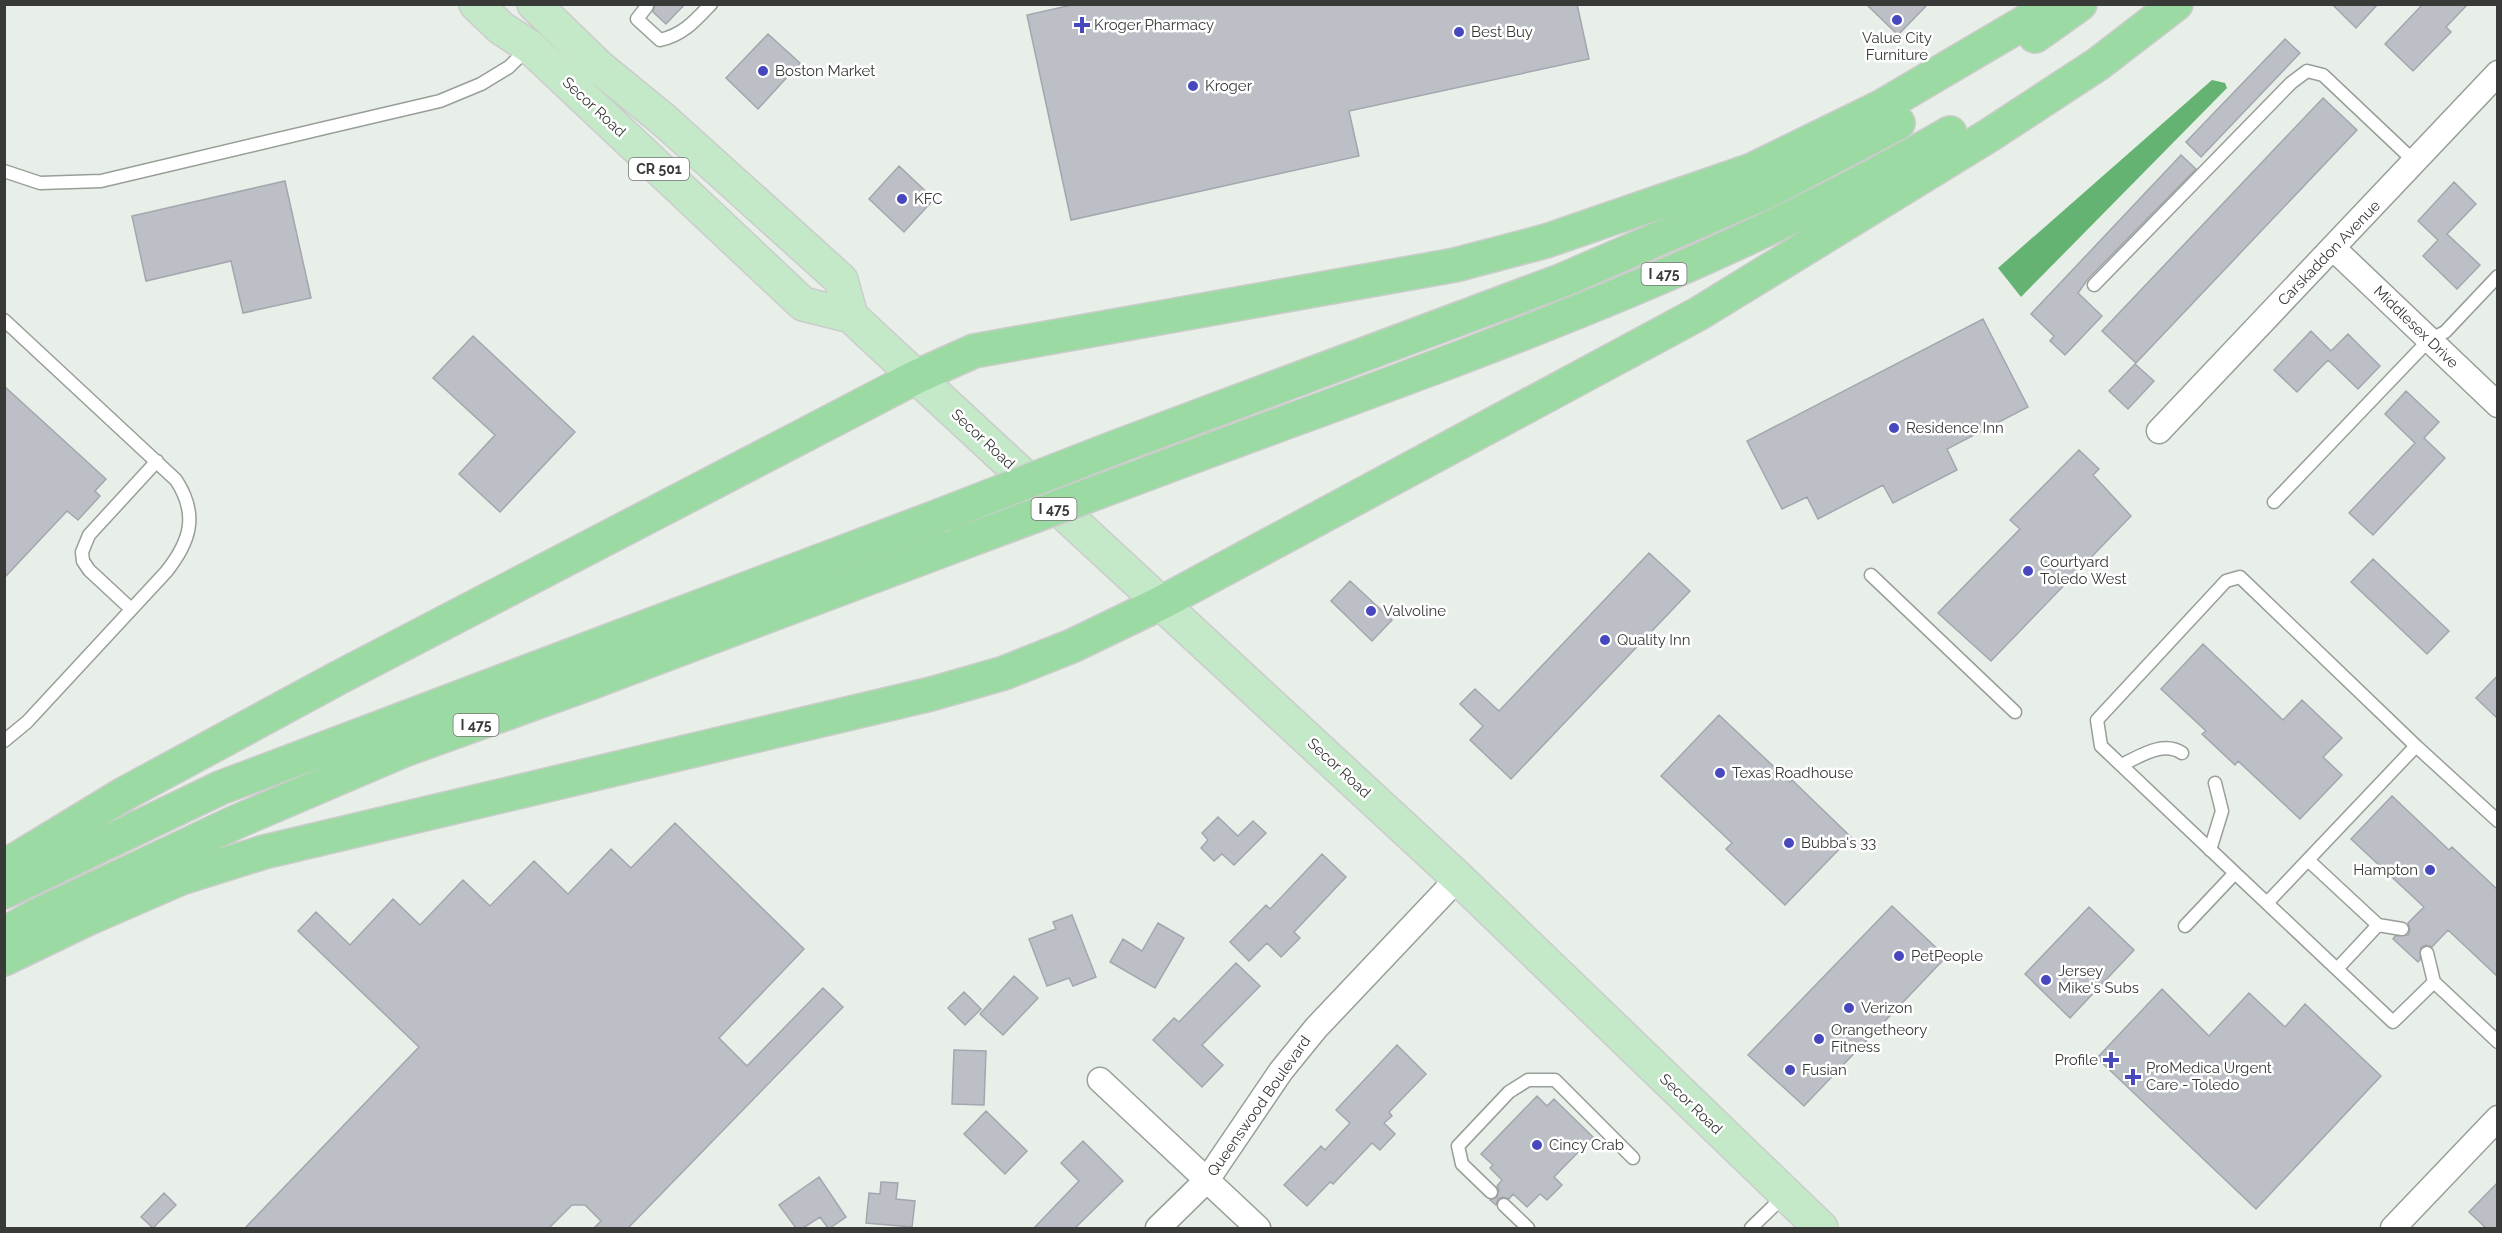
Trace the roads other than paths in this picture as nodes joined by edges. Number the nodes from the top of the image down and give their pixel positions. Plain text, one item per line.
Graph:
1 (477, 4) edge
2 (711, 4) edge
3 (2050, 4) edge
4 (2080, 4) edge
5 (2144, 4) edge
6 (2176, 4) edge
7 (647, 6) dead end
8 (545, 8) edge
9 (530, 47) junction
10 (2498, 74) edge
11 (2415, 162) junction
12 (4, 171) edge
13 (2334, 249) junction
14 (2498, 276) edge
15 (2094, 285) dead end
16 (851, 316) junction
17 (4, 320) edge
18 (2429, 340) junction
19 (916, 377) junction
20 (2498, 405) edge
21 (2159, 431) dead end
22 (157, 461) junction
23 (2274, 502) dead end
24 (1871, 575) dead end
25 (1161, 603) junction
26 (131, 609) junction
27 (2015, 712) dead end
28 (4, 741) edge
29 (2416, 746) junction
30 (2182, 753) dead end
31 (2121, 765) junction
32 (2215, 783) dead end
33 (2498, 821) edge
34 (2210, 850) junction
35 (2308, 860) junction
36 (4, 867) edge
37 (2235, 873) junction
38 (1458, 878) junction
39 (4, 892) edge
40 (2267, 903) junction
41 (2378, 925) junction
42 (2185, 926) dead end
43 (2402, 929) dead end
44 (4, 934) edge
45 (2427, 952) dead end
46 (4, 959) edge
47 (2337, 969) junction
48 (2434, 982) junction
49 (2498, 1042) edge
50 (1100, 1080) dead end
51 (2498, 1118) edge
52 (1633, 1158) dead end
53 (1207, 1180) junction
54 (1491, 1192) dead end
55 (1785, 1195) junction
56 (1504, 1205) dead end
57 (1158, 1228) edge
58 (1258, 1228) edge
59 (1528, 1228) edge
60 (1751, 1228) edge
61 (1821, 1228) edge
62 (2393, 1228) edge

1 - 9 main road, Secor Road / CR 501
2 - 7 lane
3 - 19 highway
4 - 39 highway, I 475, bridge
5 - 44 highway, I 475, bridge
6 - 25 highway
8 - 16 main road
9 - 12 lane
9 - 16 main road, Secor Road / CR 501
10 - 11 street, Carskaddon Avenue
11 - 13 street, Carskaddon Avenue
11 - 15 lane
13 - 18 street, Middlesex Drive
13 - 21 street, Carskaddon Avenue
14 - 18 lane
16 - 19 main road, Secor Road
17 - 22 lane
18 - 20 street, Middlesex Drive
18 - 23 lane
19 - 25 main road, Secor Road
19 - 36 highway
22 - 26 lane
22 - 26 lane
24 - 27 lane
25 - 38 main road, Secor Road
25 - 46 highway
26 - 28 lane
29 - 31 lane
29 - 33 lane
29 - 35 lane
30 - 31 lane
31 - 34 lane
32 - 34 lane
34 - 37 lane
35 - 40 lane
35 - 41 lane
37 - 40 lane
37 - 42 lane
38 - 53 street, Queenswood Boulevard
38 - 55 main road, Secor Road
40 - 47 lane
41 - 43 lane
41 - 47 lane
45 - 48 lane
47 - 48 lane
48 - 49 lane
50 - 53 street
51 - 62 street
52 - 54 lane
53 - 57 street, Queenswood Boulevard
53 - 58 street
55 - 60 lane
55 - 61 main road, Secor Road
56 - 59 lane

